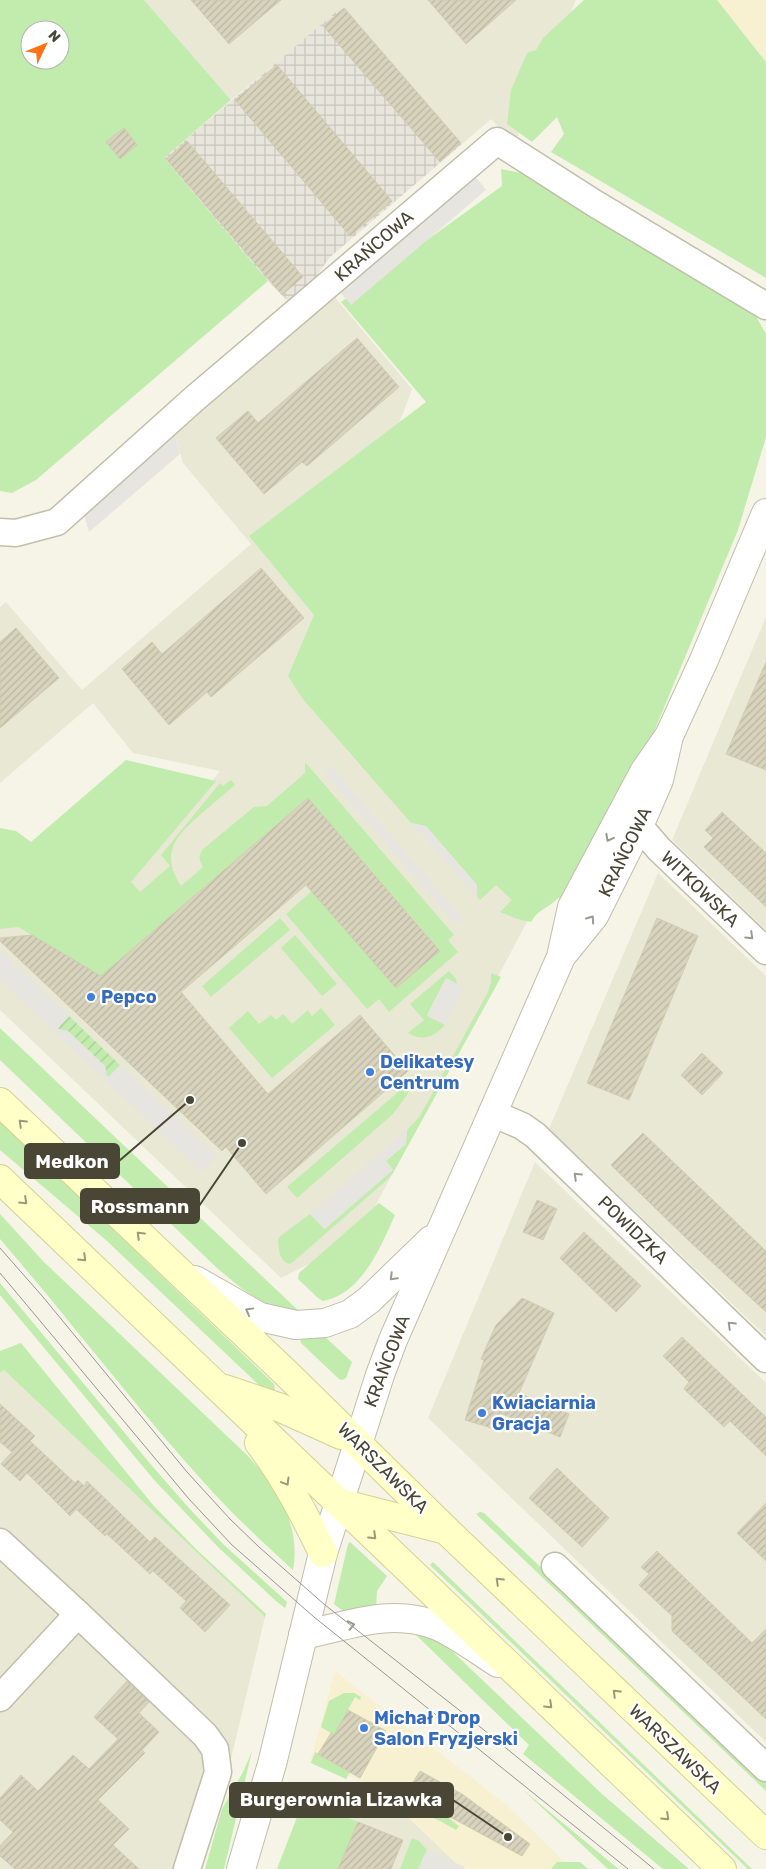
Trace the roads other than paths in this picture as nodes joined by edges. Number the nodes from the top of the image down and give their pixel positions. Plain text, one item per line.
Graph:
1 (766, 306) edge
2 (766, 513) edge
3 (0, 532) edge
4 (669, 736) junction
5 (632, 794) junction
6 (639, 826) junction
7 (766, 951) edge
8 (560, 957) junction
9 (0, 1102) edge
10 (492, 1113) junction
11 (0, 1179) edge
12 (440, 1230) junction
13 (175, 1269) junction
14 (766, 1359) edge
15 (286, 1373) junction
16 (216, 1386) junction
17 (281, 1408) junction
18 (358, 1443) junction
19 (338, 1502) junction
20 (446, 1530) junction
21 (0, 1542) edge
22 (324, 1553) junction
23 (555, 1566) dead end
24 (78, 1614) junction
25 (303, 1635) junction
26 (513, 1671) junction
27 (0, 1698) edge
28 (766, 1768) edge
29 (766, 1835) edge
30 (187, 1869) edge
31 (240, 1869) edge
32 (722, 1869) edge

1 - 3 street, KRAŃCOWA
2 - 4 street, KRAŃCOWA
4 - 5 street, KRAŃCOWA
4 - 6 street, KRAŃCOWA
5 - 6 street, WITKOWSKA
5 -> 8 street, KRAŃCOWA
6 -> 7 street, WITKOWSKA
8 -> 6 street, KRAŃCOWA
8 - 10 street, KRAŃCOWA
13 -> 9 main road, WARSZAWSKA
10 - 12 street, KRAŃCOWA
14 -> 10 street, POWIDZKA
11 -> 16 main road
12 -> 13 street
12 - 18 street, KRAŃCOWA
13 - 15 main road, WARSZAWSKA
15 - 17 main road
15 - 18 main road, WARSZAWSKA
16 - 17 main road
16 - 19 main road
16 -> 22 main road
17 - 18 main road
18 - 19 street, KRAŃCOWA
18 - 20 main road, WARSZAWSKA
19 - 20 main road
19 - 22 street, KRAŃCOWA
19 -> 26 main road
29 -> 20 main road, WARSZAWSKA
21 - 24 street
22 - 25 street, KRAŃCOWA
23 - 28 street
24 - 27 street
24 - 30 street
25 -> 26 street
25 - 31 street, KRAŃCOWA
26 -> 32 main road

